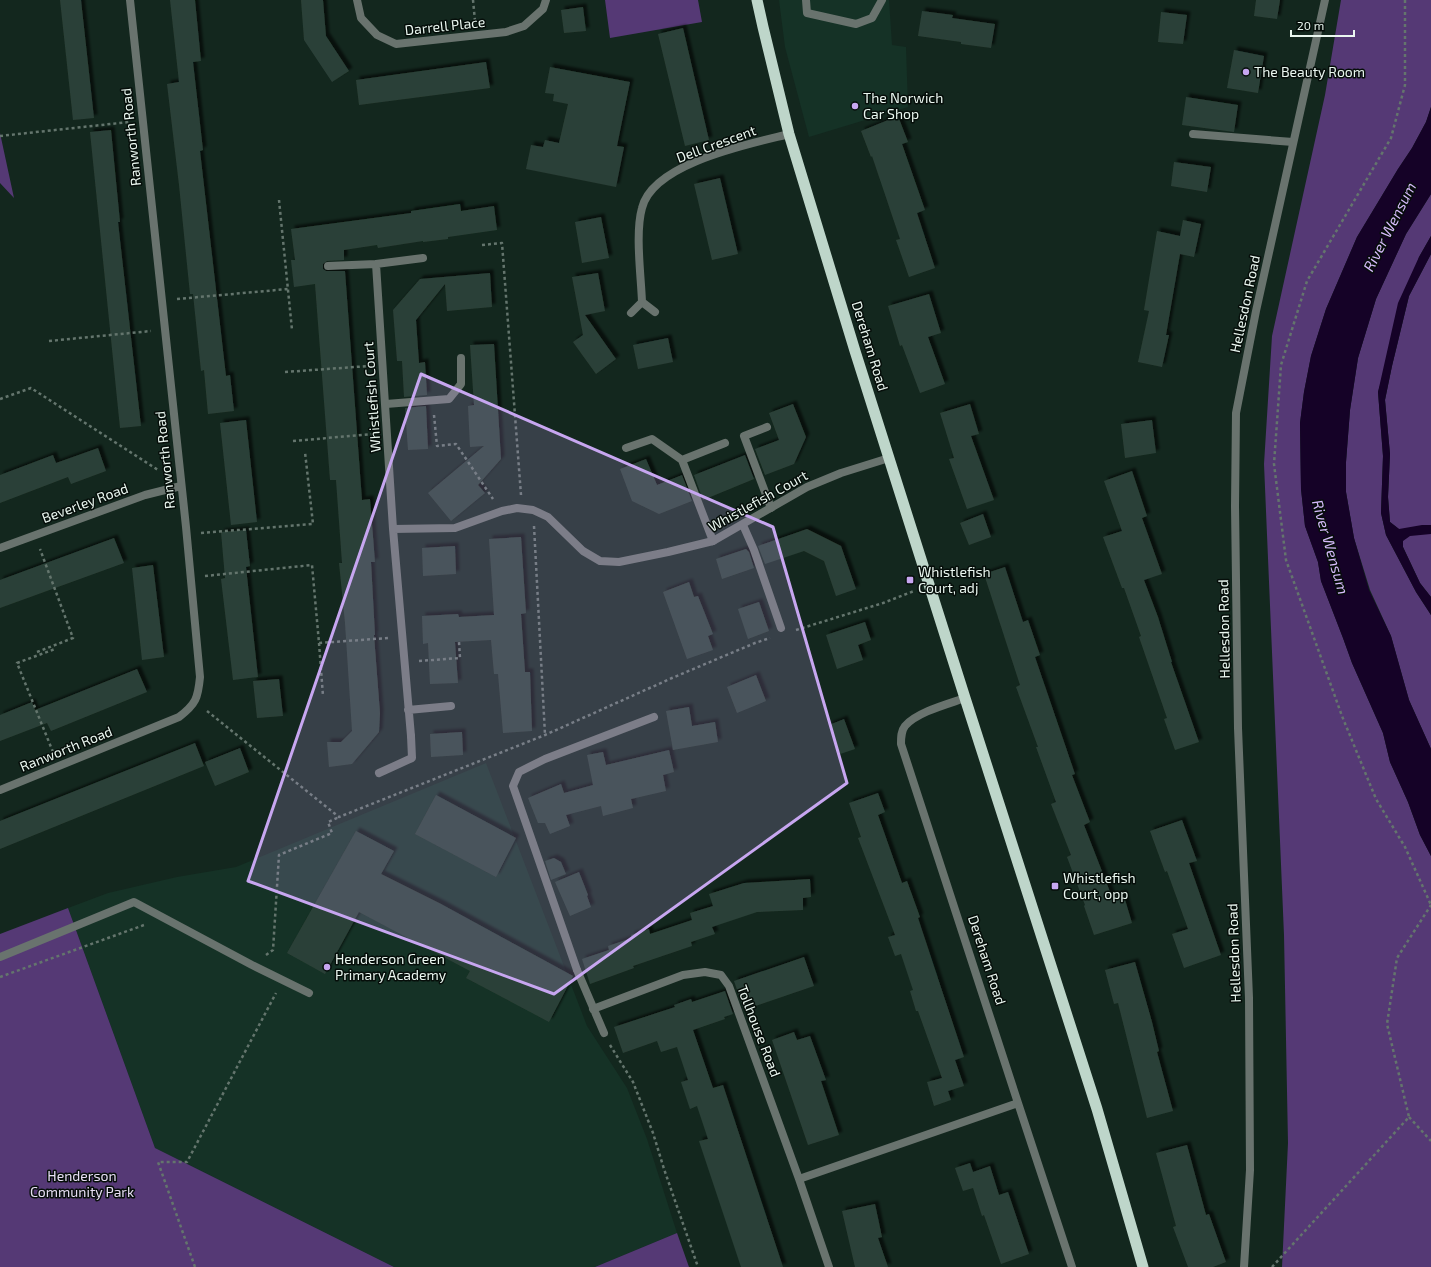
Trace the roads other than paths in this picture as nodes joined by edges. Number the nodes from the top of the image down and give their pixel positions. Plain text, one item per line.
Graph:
1 (130, 0) edge
2 (357, 0) edge
3 (546, 0) edge
4 (757, 0) edge
5 (806, 0) edge
6 (882, 0) edge
7 (1325, 0) edge
8 (788, 134) junction
9 (1193, 134) dead end
10 (1293, 142) junction
11 (424, 258) dead end
12 (376, 264) junction
13 (328, 266) dead end
14 (642, 302) junction
15 (655, 312) dead end
16 (631, 313) dead end
17 (461, 358) dead end
18 (386, 404) junction
19 (768, 427) dead end
20 (725, 443) dead end
21 (626, 448) dead end
22 (889, 458) junction
23 (682, 460) junction
24 (181, 486) junction
25 (770, 508) junction
26 (742, 525) junction
27 (394, 529) junction
28 (713, 541) junction
29 (0, 548) edge
30 (781, 628) dead end
31 (965, 698) junction
32 (451, 706) dead end
33 (408, 710) junction
34 (654, 717) dead end
35 (379, 773) dead end
36 (0, 790) edge
37 (0, 957) edge
38 (309, 993) dead end
39 (593, 1009) junction
40 (604, 1033) road end
41 (1018, 1103) junction
42 (799, 1179) junction
43 (828, 1267) edge
44 (1072, 1267) edge
45 (1143, 1267) edge
46 (1244, 1267) edge

1 - 24 street, Ranworth Road
2 - 3 street, Darrell Place
4 - 8 highway, Dereham Road
5 - 6 street
7 - 10 street, Hellesdon Road
8 - 14 street, Dell Crescent
8 - 22 highway, Dereham Road
9 - 10 street
10 - 46 street, Hellesdon Road
11 - 12 street
12 - 13 street
12 - 18 street, Whistlefish Court
14 - 15 street
14 - 16 street
17 - 18 street
18 - 27 street, Whistlefish Court
19 - 25 street
20 - 23 street
21 - 23 street
22 - 25 street, Whistlefish Court
22 - 31 highway, Dereham Road
23 - 28 street
24 - 29 street, Beverley Road
24 - 36 street, Ranworth Road
25 - 26 street, Whistlefish Court
26 - 28 street, Whistlefish Court
26 - 30 street
27 - 28 street, Whistlefish Court
27 - 33 street, Whistlefish Court
31 - 41 street, Dereham Road
31 - 45 highway, Dereham Road
32 - 33 street
33 - 35 street, Whistlefish Court
34 - 39 street
37 - 38 street
39 - 40 street
39 - 42 street, Tollhouse Road
41 - 42 street
41 - 44 street, Dereham Road
42 - 43 street, Tollhouse Road

